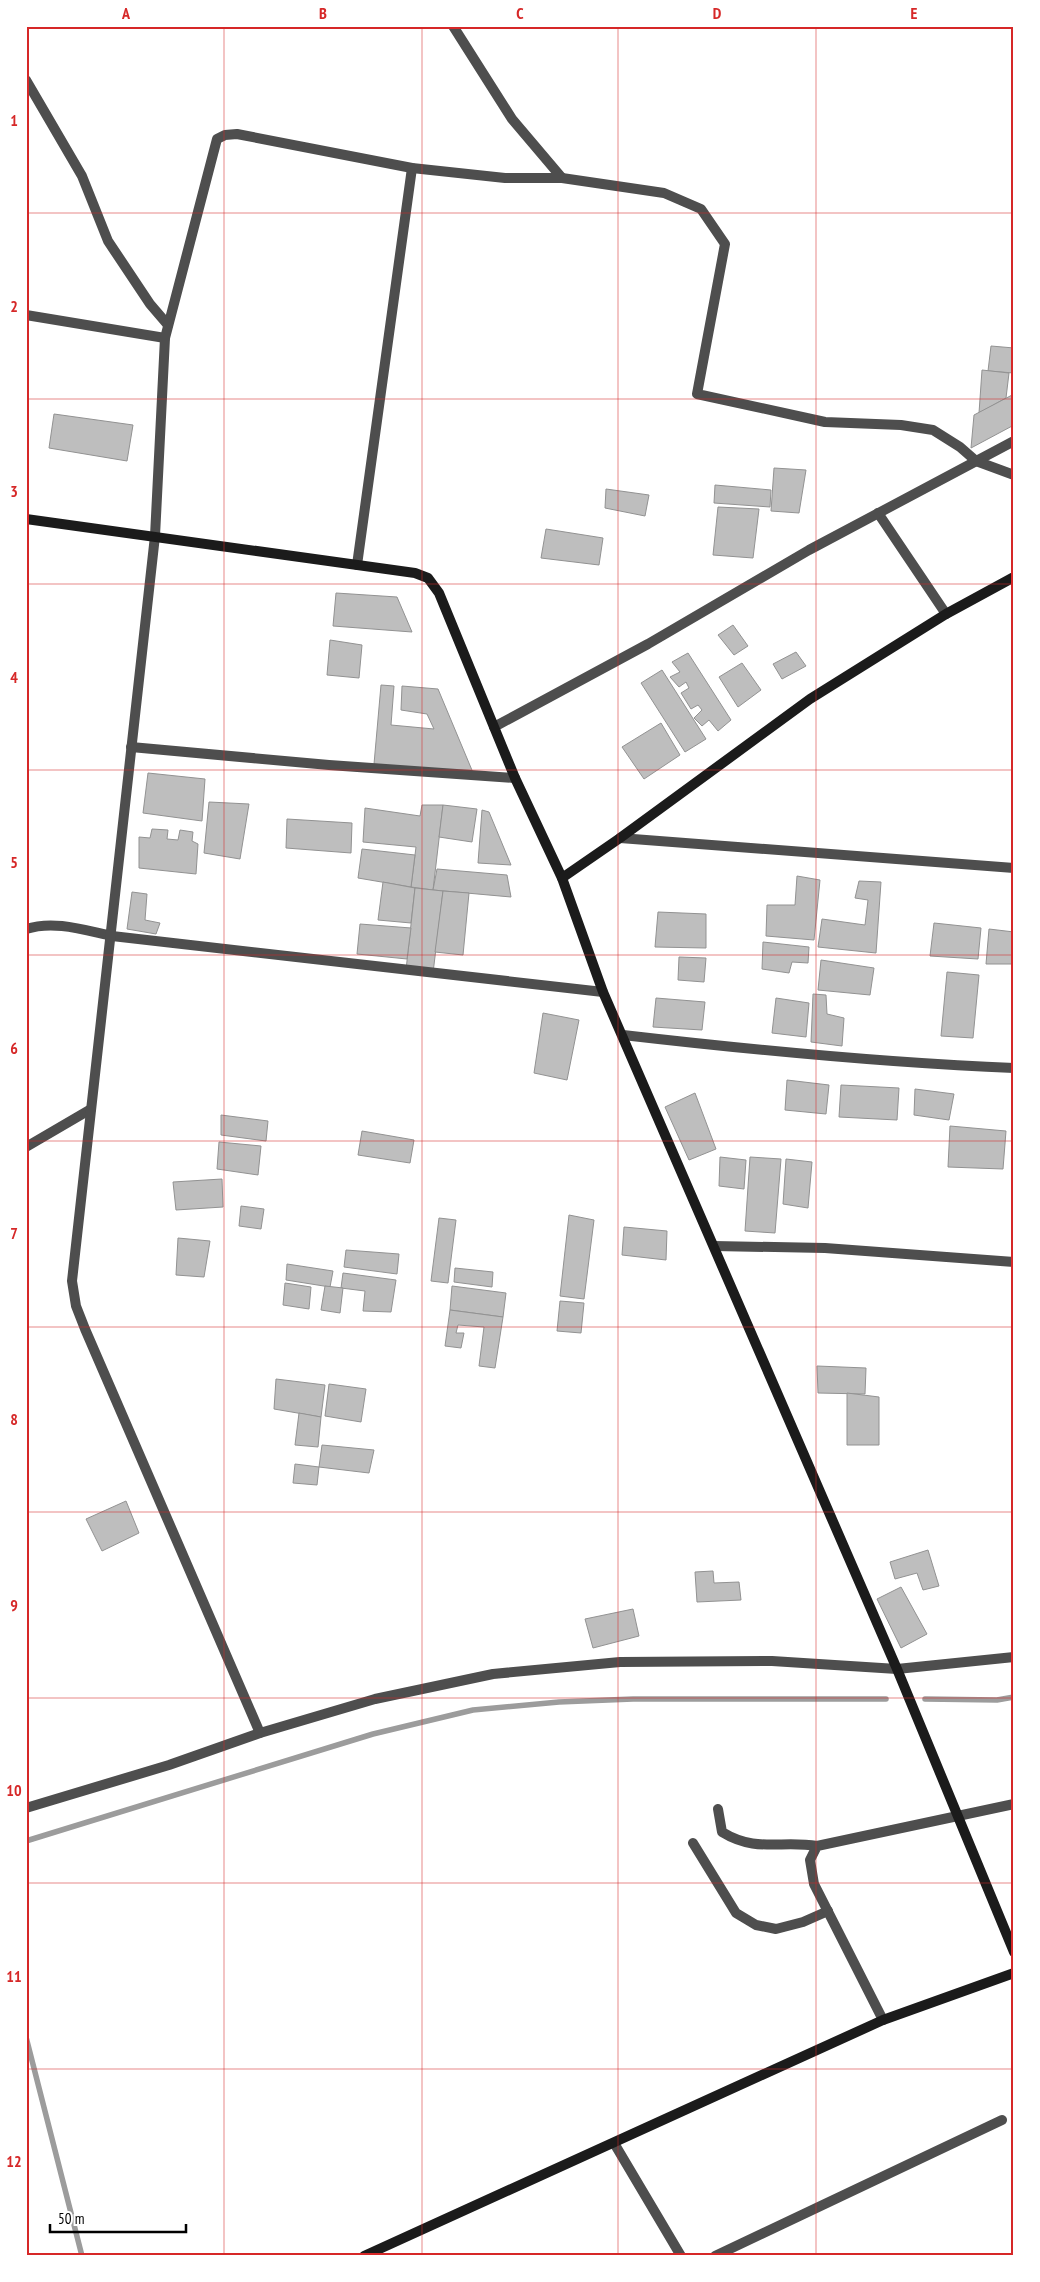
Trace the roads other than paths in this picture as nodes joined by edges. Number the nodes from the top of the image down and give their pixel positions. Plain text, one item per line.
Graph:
1 (453, 26) edge
2 (26, 80) edge
3 (412, 168) junction
4 (562, 178) junction
5 (26, 315) edge
6 (168, 324) junction
7 (165, 338) junction
8 (1014, 441) edge
9 (976, 461) junction
10 (1014, 475) edge
11 (878, 513) junction
12 (26, 519) edge
13 (155, 536) junction
14 (357, 565) junction
15 (1014, 577) edge
16 (946, 614) junction
17 (494, 727) junction
18 (131, 747) junction
19 (515, 778) junction
20 (620, 838) junction
21 (1014, 868) edge
22 (562, 878) junction
23 (26, 929) edge
24 (112, 936) junction
25 (604, 992) junction
26 (623, 1035) junction
27 (1014, 1068) edge
28 (92, 1109) junction
29 (26, 1147) edge
30 (714, 1246) junction
31 (1014, 1262) edge
32 (1014, 1657) edge
33 (897, 1669) junction
34 (260, 1733) junction
35 (1014, 1804) edge
36 (26, 1808) edge
37 (718, 1809) dead end
38 (959, 1818) junction
39 (693, 1843) dead end
40 (817, 1846) junction
41 (828, 1911) junction
42 (1014, 1952) edge
43 (1014, 1973) edge
44 (883, 2020) junction
45 (1002, 2120) dead end
46 (614, 2143) junction
47 (364, 2256) edge
48 (681, 2256) edge
49 (715, 2256) edge

1 - 4 street
2 - 6 street
3 - 4 street
3 - 6 street
3 - 14 street
4 - 9 street
5 - 7 street
6 - 7 street
7 - 13 street
8 - 9 street
9 - 10 street
9 - 11 street
11 - 16 street
11 - 17 street
12 - 13 street
13 - 14 street
13 - 18 street
14 - 17 street
15 - 16 street
16 - 20 street
17 - 19 street
18 - 19 street
18 - 24 street
19 - 22 street
20 - 21 street
20 - 22 street
22 - 25 street
23 - 24 street
24 - 25 street
24 - 28 street
25 - 26 street
26 - 27 street
26 - 30 street
28 - 29 street
28 - 34 street
30 - 31 street
30 - 33 street
32 - 33 street
33 - 34 street
33 - 38 street
34 - 36 street
35 - 38 street
37 - 40 street
38 - 40 street
38 - 42 street
39 - 41 street
40 - 41 street
41 - 44 street
43 - 44 street
44 - 46 street
45 - 49 street
46 - 47 street
46 - 48 street

